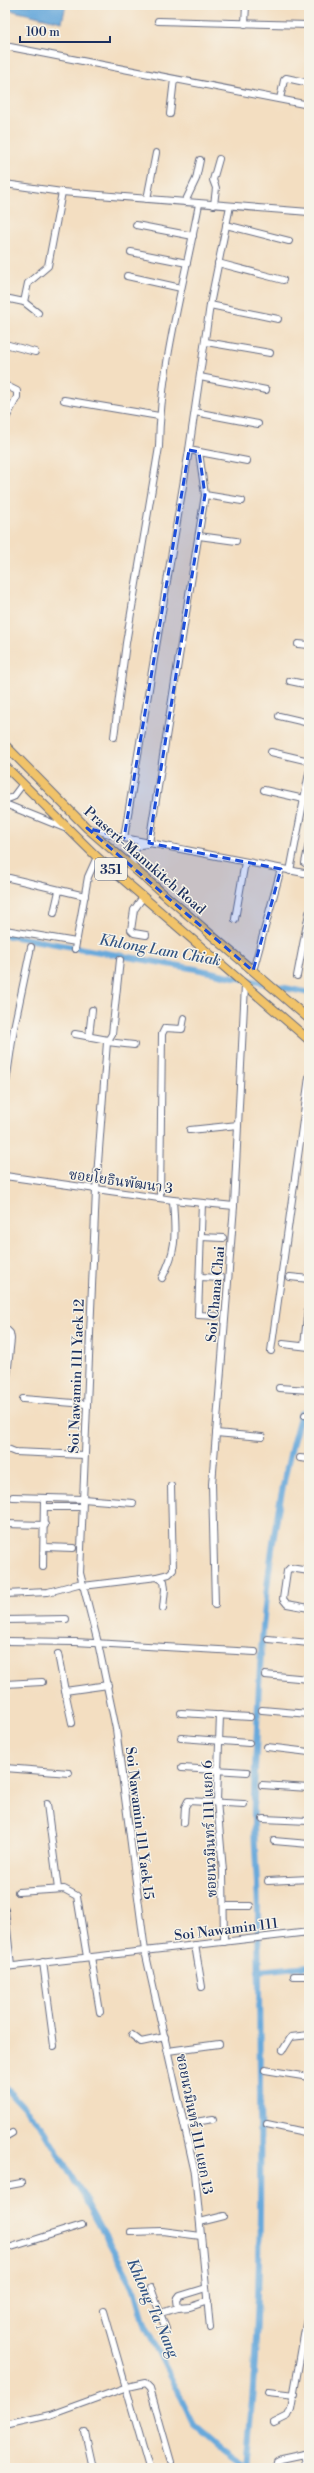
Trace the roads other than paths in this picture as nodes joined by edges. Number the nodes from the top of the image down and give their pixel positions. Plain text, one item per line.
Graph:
1 (246, 5) edge
2 (158, 21) dead end
3 (246, 24) junction
4 (309, 25) edge
5 (5, 46) edge
6 (174, 79) junction
7 (309, 83) edge
8 (280, 99) junction
9 (309, 105) edge
10 (170, 114) dead end
11 (156, 153) dead end
12 (219, 158) dead end
13 (200, 160) dead end
14 (5, 184) edge
15 (62, 192) junction
16 (147, 199) junction
17 (185, 202) junction
18 (199, 204) junction
19 (214, 205) junction
20 (230, 206) junction
21 (309, 212) edge
22 (136, 225) dead end
23 (226, 225) junction
24 (193, 236) junction
25 (289, 241) dead end
26 (131, 252) dead end
27 (187, 263) junction
28 (218, 263) junction
29 (127, 276) dead end
30 (283, 280) dead end
31 (182, 288) junction
32 (5, 298) edge
33 (24, 302) junction
34 (210, 305) junction
35 (38, 313) dead end
36 (278, 319) dead end
37 (206, 342) junction
38 (5, 344) edge
39 (35, 352) dead end
40 (270, 353) dead end
41 (200, 377) junction
42 (5, 385) edge
43 (266, 390) dead end
44 (64, 400) dead end
45 (195, 412) junction
46 (159, 416) junction
47 (5, 420) edge
48 (258, 424) dead end
49 (189, 450) junction
50 (199, 452) junction
51 (248, 461) dead end
52 (205, 495) junction
53 (242, 501) dead end
54 (199, 536) junction
55 (236, 541) dead end
56 (298, 644) dead end
57 (309, 645) edge
58 (290, 681) dead end
59 (309, 685) edge
60 (280, 716) dead end
61 (309, 723) edge
62 (114, 736) dead end
63 (5, 744) edge
64 (271, 752) dead end
65 (309, 761) edge
66 (5, 766) edge
67 (309, 773) edge
68 (22, 785) junction
69 (264, 790) dead end
70 (304, 799) junction
71 (5, 800) edge
72 (5, 804) edge
73 (87, 828) junction
74 (67, 830) junction
75 (124, 838) junction
76 (149, 843) junction
77 (309, 843) edge
78 (97, 857) junction
79 (245, 862) junction
80 (305, 863) dead end
81 (281, 869) junction
82 (290, 870) junction
83 (135, 871) junction
84 (309, 874) edge
85 (5, 877) edge
86 (59, 891) junction
87 (85, 896) junction
88 (143, 897) junction
89 (54, 913) dead end
90 (309, 913) edge
91 (235, 919) dead end
92 (5, 930) edge
93 (146, 935) dead end
94 (31, 947) dead end
95 (120, 960) dead end
96 (253, 971) junction
97 (297, 976) dead end
98 (244, 984) junction
99 (92, 1010) dead end
100 (184, 1018) dead end
101 (309, 1019) edge
102 (75, 1034) dead end
103 (89, 1036) junction
104 (309, 1040) edge
105 (107, 1041) junction
106 (134, 1045) dead end
107 (309, 1077) edge
108 (5, 1089) edge
109 (238, 1125) junction
110 (190, 1130) dead end
111 (5, 1176) edge
112 (96, 1190) junction
113 (160, 1198) junction
114 (173, 1200) junction
115 (202, 1203) junction
116 (234, 1206) junction
117 (201, 1237) junction
118 (223, 1238) dead end
119 (200, 1277) junction
120 (290, 1277) dead end
121 (162, 1278) dead end
122 (220, 1278) dead end
123 (309, 1279) edge
124 (309, 1298) edge
125 (216, 1316) dead end
126 (5, 1328) edge
127 (283, 1344) dead end
128 (306, 1347) edge
129 (271, 1351) dead end
130 (6, 1369) edge
131 (279, 1388) dead end
132 (309, 1390) edge
133 (5, 1395) edge
134 (23, 1399) dead end
135 (86, 1404) junction
136 (216, 1433) junction
137 (262, 1437) dead end
138 (5, 1448) edge
139 (84, 1455) junction
140 (300, 1458) dead end
141 (309, 1459) edge
142 (171, 1486) dead end
143 (13, 1497) dead end
144 (44, 1498) junction
145 (83, 1499) junction
146 (133, 1503) dead end
147 (45, 1507) junction
148 (82, 1507) junction
149 (5, 1524) edge
150 (45, 1525) junction
151 (45, 1547) junction
152 (73, 1548) dead end
153 (80, 1562) joint
154 (43, 1567) dead end
155 (309, 1571) edge
156 (157, 1577) junction
157 (82, 1585) junction
158 (5, 1594) edge
159 (215, 1605) dead end
160 (163, 1608) dead end
161 (309, 1608) edge
162 (66, 1619) dead end
163 (5, 1620) edge
164 (268, 1639) dead end
165 (5, 1641) edge
166 (98, 1643) junction
167 (309, 1644) edge
168 (256, 1652) dead end
169 (58, 1654) dead end
170 (265, 1675) dead end
171 (309, 1678) edge
172 (42, 1682) dead end
173 (5, 1684) edge
174 (108, 1685) junction
175 (66, 1691) junction
176 (262, 1710) dead end
177 (181, 1713) dead end
178 (309, 1714) edge
179 (220, 1715) junction
180 (250, 1717) dead end
181 (72, 1723) dead end
182 (181, 1738) dead end
183 (219, 1741) junction
184 (249, 1743) dead end
185 (267, 1747) dead end
186 (309, 1752) edge
187 (5, 1768) edge
188 (182, 1768) dead end
189 (218, 1770) junction
190 (69, 1772) dead end
191 (247, 1772) dead end
192 (262, 1785) dead end
193 (309, 1788) edge
194 (217, 1801) junction
195 (47, 1804) dead end
196 (244, 1804) dead end
197 (263, 1819) dead end
198 (309, 1821) edge
199 (184, 1824) dead end
200 (274, 1841) dead end
201 (309, 1844) edge
202 (309, 1879) edge
203 (268, 1881) dead end
204 (58, 1889) junction
205 (18, 1892) dead end
206 (224, 1906) junction
207 (250, 1906) dead end
208 (5, 1910) edge
209 (309, 1932) edge
210 (224, 1942) junction
211 (195, 1945) junction
212 (145, 1951) junction
213 (89, 1957) junction
214 (43, 1962) junction
215 (8, 1966) edge
216 (294, 1976) dead end
217 (309, 1976) edge
218 (202, 1987) dead end
219 (100, 2012) dead end
220 (132, 2035) dead end
221 (309, 2035) edge
222 (165, 2037) junction
223 (219, 2044) dead end
224 (54, 2046) dead end
225 (283, 2050) dead end
226 (168, 2051) junction
227 (265, 2070) dead end
228 (309, 2077) edge
229 (213, 2119) dead end
230 (184, 2124) junction
231 (267, 2124) dead end
232 (309, 2132) edge
233 (12, 2133) dead end
234 (5, 2137) edge
235 (21, 2184) dead end
236 (5, 2186) edge
237 (224, 2216) dead end
238 (200, 2222) junction
239 (82, 2225) dead end
240 (131, 2232) dead end
241 (201, 2236) junction
242 (5, 2248) edge
243 (151, 2288) dead end
244 (206, 2288) junction
245 (208, 2301) junction
246 (309, 2307) edge
247 (178, 2308) junction
248 (104, 2311) dead end
249 (160, 2313) junction
250 (307, 2326) edge
251 (210, 2328) dead end
252 (166, 2329) dead end
253 (127, 2387) junction
254 (268, 2392) dead end
255 (295, 2395) junction
256 (274, 2423) dead end
257 (5, 2425) edge
258 (85, 2432) dead end
259 (306, 2454) edge
260 (171, 2462) dead end
261 (93, 2467) edge
262 (81, 2468) edge
263 (149, 2468) edge
264 (277, 2468) edge
265 (307, 2468) edge

1 - 3 street
2 - 3 street
3 - 4 street
5 - 6 street
6 - 8 street
6 - 10 street
7 - 8 street
8 - 9 street
11 - 16 street
12 - 19 street
13 - 17 street
14 - 15 street
15 - 16 street
15 - 33 street
16 - 17 street
17 - 18 street
18 - 19 street
18 - 24 street
19 - 20 street
20 - 21 street
20 - 23 street
22 - 24 street
23 - 25 street
23 - 28 street
24 - 27 street
26 - 27 street
27 - 31 street
28 - 30 street
28 - 34 street
29 - 31 street
31 - 46 street
32 - 33 street
33 - 35 street
34 - 36 street
34 - 37 street
37 - 40 street
37 - 41 street
38 - 39 street
41 - 43 street
41 - 45 street
42 - 47 street
44 - 46 street
45 - 48 street
45 - 49 street
46 - 62 street
49 - 50 street
49 - 75 street
50 - 51 street
50 - 52 street
52 - 53 street
52 - 54 street
54 - 55 street
54 - 76 street
56 - 57 street
58 - 59 street
60 - 61 street
63 - 73 main road, Prasert-Manukitch Road / 351
64 - 65 street
66 - 68 main road, Prasert-Manukitch Road / 351
67 - 70 street
68 - 71 street
68 - 74 main road, Prasert-Manukitch Road / 351
69 - 70 street
70 - 82 street
72 - 74 street
73 - 75 street
73 - 83 main road, Prasert-Manukitch Road / 351
74 - 78 main road, Prasert-Manukitch Road / 351
75 - 76 street
76 - 79 street
76 - 83 street
77 - 80 street
78 - 87 street
78 - 88 main road, Prasert-Manukitch Road / 351
79 - 81 street
79 - 91 street
81 - 82 street
81 - 96 street
82 - 84 street
83 - 96 main road, Prasert-Manukitch Road / 351
85 - 86 street
86 - 87 street
86 - 89 street
87 - 92 street
88 - 93 street
88 - 98 main road, Prasert-Manukitch Road / 351
90 - 97 street
94 - 108 street
95 - 105 street, Soi Nawamin 111 Yaek 12
96 - 101 main road, Prasert-Manukitch Road / 351
98 - 104 main road, Prasert-Manukitch Road / 351
98 - 109 street, Soi Chana Chai
99 - 103 street
100 - 113 street
102 - 103 street
103 - 105 street
105 - 106 street
105 - 112 street, Soi Nawamin 111 Yaek 12
107 - 129 street
109 - 110 street
109 - 116 street, Soi Chana Chai
111 - 112 street, ซอยโยธินพัฒนา 3
112 - 113 street, ซอยโยธินพัฒนา 3
112 - 135 street, Soi Nawamin 111 Yaek 12
113 - 114 street, ซอยโยธินพัฒนา 3
114 - 115 street, ซอยโยธินพัฒนา 3
114 - 121 street
115 - 116 street, ซอยโยธินพัฒนา 3
115 - 117 street
116 - 136 street, Soi Chana Chai
117 - 118 street
117 - 119 street
119 - 122 street
119 - 125 street
120 - 123 street
124 - 128 street
126 - 130 street
127 - 128 street
130 - 133 street
131 - 132 street
134 - 135 street
135 - 139 street, Soi Nawamin 111 Yaek 12
136 - 137 street
136 - 159 street, Soi Chana Chai
138 - 139 street
139 - 145 street, Soi Nawamin 111 Yaek 12
140 - 141 street
142 - 156 street
143 - 144 street
144 - 145 street
144 - 147 street
145 - 146 street
145 - 148 street, Soi Nawamin 111 Yaek 12
147 - 148 street
147 - 150 street
148 - 153 street, Soi Nawamin 111 Yaek 12
149 - 150 street
150 - 151 street
151 - 152 street
151 - 154 street
153 - 157 street, Soi Nawamin 111 Yaek 15
155 - 161 street
156 - 157 street
156 - 160 street
157 - 158 street
157 - 166 street, Soi Nawamin 111 Yaek 15
162 - 163 street
164 - 167 street
165 - 166 street
166 - 168 street
166 - 174 street, Soi Nawamin 111 Yaek 15
169 - 175 street
170 - 171 street
172 - 173 street
174 - 175 street
174 - 212 street, Soi Nawamin 111 Yaek 15
175 - 181 street
176 - 178 street
177 - 179 street
179 - 180 street
179 - 183 street, ซอยนวมินทร์ 111 แยก 6
182 - 183 street
183 - 184 street
183 - 189 street, ซอยนวมินทร์ 111 แยก 6
185 - 186 street
187 - 190 street
188 - 189 street
189 - 191 street
189 - 194 street, ซอยนวมินทร์ 111 แยก 6
192 - 193 street
194 - 196 street
194 - 199 street
194 - 206 street, ซอยนวมินทร์ 111 แยก 6
195 - 204 street
197 - 198 street
200 - 201 street
202 - 203 street
204 - 205 street
204 - 213 street
206 - 207 street
206 - 210 street, ซอยนวมินทร์ 111 แยก 6
208 - 215 street
209 - 210 street, Soi Nawamin 111
210 - 211 street, Soi Nawamin 111
211 - 212 street, Soi Nawamin 111
211 - 218 street
212 - 213 street
212 - 222 street, ซอยนวมินทร์ 111 แยก 13
213 - 214 street
213 - 219 street
214 - 215 street
214 - 224 street
216 - 217 street
220 - 222 street
221 - 225 street
222 - 226 street, ซอยนวมินทร์ 111 แยก 13
223 - 226 street
226 - 230 street, ซอยนวมินทร์ 111 แยก 13
227 - 228 street
229 - 230 street
230 - 238 street, ซอยนวมินทร์ 111 แยก 13
231 - 232 street
233 - 234 street
235 - 236 street
237 - 238 street
238 - 241 street, ซอยนวมินทร์ 111 แยก 13
239 - 242 street
240 - 241 street
241 - 244 street, ซอยนวมินทร์ 111 แยก 13
243 - 249 street
244 - 245 street, ซอยนวมินทร์ 111 แยก 13
244 - 247 street
245 - 247 street
245 - 251 street, ซอยนวมินทร์ 111 แยก 13
246 - 250 street
247 - 249 street
248 - 253 street
249 - 252 street
250 - 255 street
253 - 257 street
253 - 260 street
253 - 263 street
254 - 255 street
255 - 256 street
258 - 261 street
259 - 264 street
259 - 265 street
261 - 262 street

